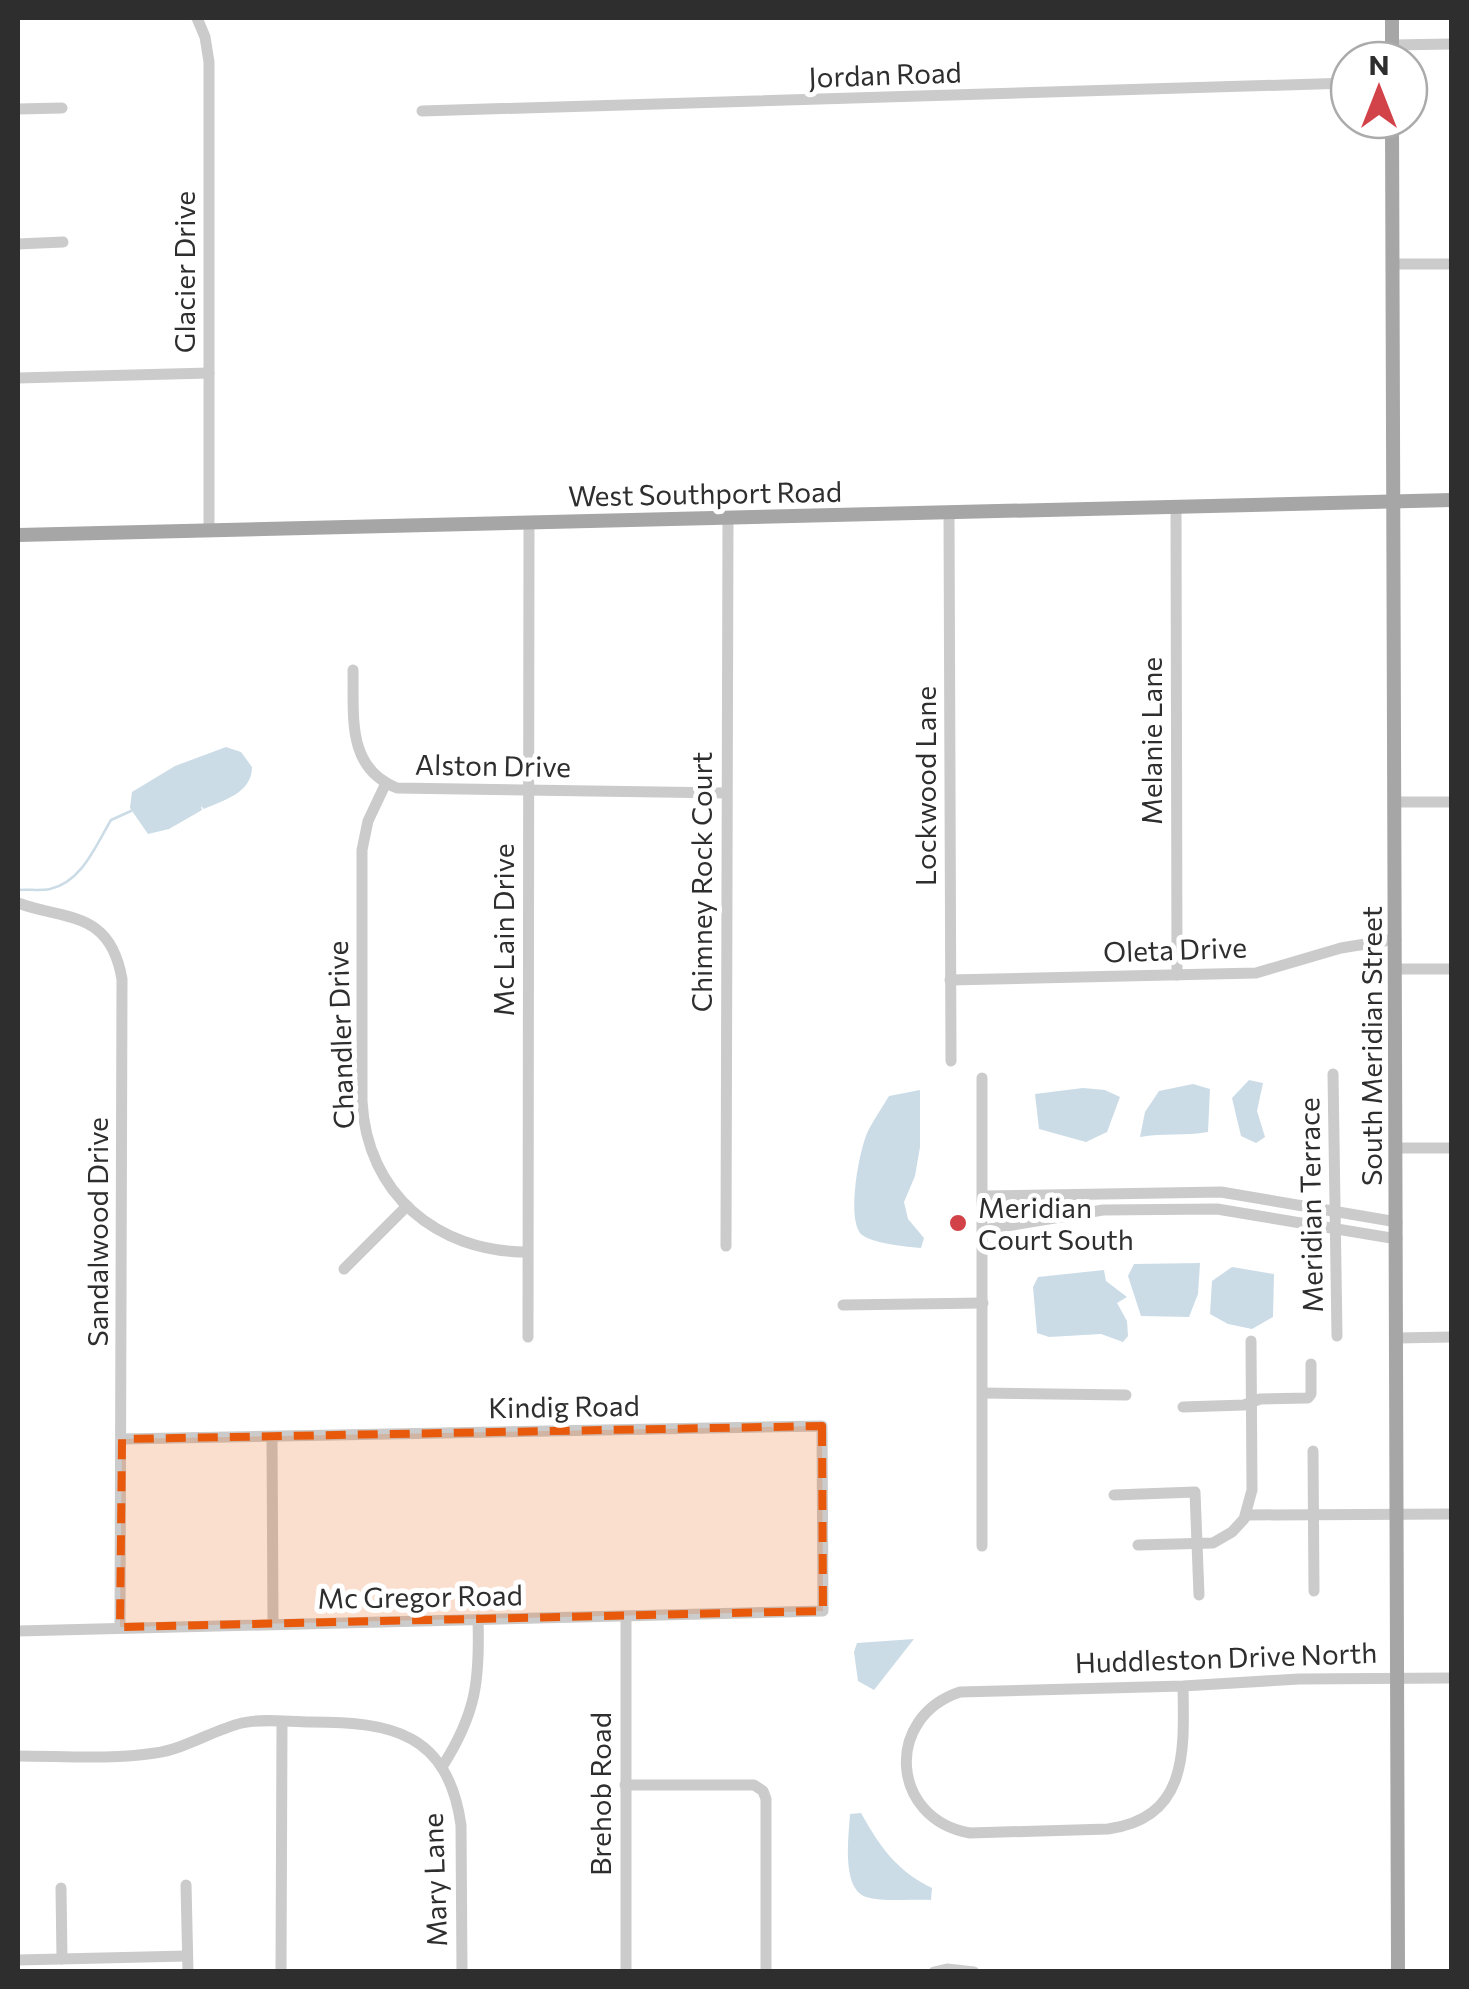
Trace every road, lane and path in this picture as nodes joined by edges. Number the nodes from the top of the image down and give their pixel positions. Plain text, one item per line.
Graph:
1 (198, 18) edge
2 (1329, 84) edge
3 (18, 108) edge
4 (62, 108) dead end
5 (422, 111) dead end
6 (1392, 140) edge
7 (63, 242) dead end
8 (18, 244) edge
9 (1393, 264) junction
10 (1452, 264) edge
11 (209, 373) junction
12 (18, 378) edge
13 (1452, 500) edge
14 (1394, 501) junction
15 (1176, 506) junction
16 (949, 512) junction
17 (728, 517) junction
18 (529, 522) junction
19 (209, 529) junction
20 (18, 535) edge
21 (354, 670) dead end
22 (386, 784) junction
23 (528, 791) junction
24 (726, 793) junction
25 (1395, 802) junction
26 (1452, 802) edge
27 (18, 903) edge
28 (1396, 938) junction
29 (1396, 969) junction
30 (1452, 969) edge
31 (1177, 975) junction
32 (950, 980) junction
33 (951, 1061) dead end
34 (1333, 1074) dead end
35 (982, 1078) dead end
36 (1396, 1148) junction
37 (1452, 1148) edge
38 (983, 1196) junction
39 (407, 1206) junction
40 (1335, 1212) junction
41 (1397, 1222) junction
42 (1335, 1228) junction
43 (983, 1230) junction
44 (1397, 1239) junction
45 (726, 1246) dead end
46 (528, 1252) junction
47 (344, 1269) dead end
48 (983, 1302) junction
49 (843, 1305) dead end
50 (1337, 1336) dead end
51 (528, 1337) dead end
52 (1452, 1337) edge
53 (1397, 1338) junction
54 (1251, 1340) dead end
55 (1311, 1364) dead end
56 (983, 1393) junction
57 (1126, 1395) dead end
58 (1251, 1403) junction
59 (1183, 1407) dead end
60 (272, 1437) junction
61 (122, 1440) junction
62 (1312, 1451) dead end
63 (1114, 1495) dead end
64 (1452, 1514) edge
65 (1246, 1515) junction
66 (1314, 1516) junction
67 (1398, 1516) junction
68 (1197, 1544) junction
69 (1138, 1545) dead end
70 (982, 1546) dead end
71 (1314, 1591) dead end
72 (1199, 1595) dead end
73 (823, 1611) joint
74 (626, 1617) junction
75 (478, 1620) junction
76 (273, 1624) junction
77 (120, 1627) junction
78 (18, 1631) edge
79 (1398, 1676) junction
80 (1452, 1678) edge
81 (1183, 1686) junction
82 (282, 1722) junction
83 (18, 1756) edge
84 (442, 1767) junction
85 (626, 1785) junction
86 (186, 1884) dead end
87 (61, 1888) dead end
88 (187, 1956) junction
89 (62, 1958) junction
90 (18, 1960) edge
91 (188, 1972) edge
92 (281, 1972) edge
93 (462, 1972) edge
94 (626, 1972) edge
95 (766, 1972) edge
96 (934, 1972) edge
97 (974, 1972) edge
98 (1398, 1972) edge

1 - 11 street, Glacier Drive
2 - 5 street, Jordan Road
3 - 4 street
6 - 9 main road, South Meridian Street
7 - 8 street
9 - 10 street
9 - 14 main road, South Meridian Street
11 - 12 street
11 - 19 street, Glacier Drive
13 - 14 main road, West Southport Road
14 - 15 main road, West Southport Road
14 - 25 main road, South Meridian Street
15 - 16 main road, West Southport Road
15 - 31 street, Melanie Lane
16 - 17 main road, West Southport Road
16 - 32 street, Lockwood Lane
17 - 18 main road, West Southport Road
17 - 24 street, Chimney Rock Court
18 - 19 main road, West Southport Road
18 - 23 street, Mc Lain Drive
19 - 20 main road, West Southport Road
21 - 22 street, Alston Drive
22 - 23 street, Alston Drive
22 - 39 street, Chandler Drive
23 - 24 street, Alston Drive
23 - 46 street, Mc Lain Drive
24 - 45 street, Chimney Rock Court
25 - 26 street
25 - 28 main road, South Meridian Street
27 - 61 street, Sandalwood Drive
28 - 29 main road, South Meridian Street
28 - 31 street, Oleta Drive
29 - 30 street
29 - 36 main road, South Meridian Street
31 - 32 street, Oleta Drive
32 - 33 street, Lockwood Lane
34 - 40 street, Meridian Terrace
35 - 38 street
36 - 37 street
36 - 41 main road, South Meridian Street
38 - 40 street
38 - 43 street
39 - 46 street, Chandler Drive
39 - 47 street
40 - 41 street
40 - 42 street, Meridian Terrace
41 - 44 main road, South Meridian Street
42 - 43 street
42 - 44 street
42 - 50 street, Meridian Terrace
43 - 48 street
44 - 53 main road, South Meridian Street
46 - 51 street, Mc Lain Drive
48 - 49 street
48 - 56 street
52 - 53 street
53 - 67 main road, South Meridian Street
54 - 58 street
55 - 58 street
56 - 57 street
56 - 70 street
58 - 59 street
58 - 65 street
60 - 61 street, Kindig Road
60 - 73 street, Kindig Road
60 - 76 street
61 - 77 street, Sandalwood Drive
62 - 66 street
63 - 68 street
64 - 67 street
65 - 66 street
65 - 68 street
66 - 67 street
66 - 71 street
67 - 79 main road, South Meridian Street
68 - 69 street
68 - 72 street
73 - 74 street, Mc Gregor Road
74 - 75 street, Mc Gregor Road
74 - 85 street, Brehob Road
75 - 76 street, Mc Gregor Road
75 - 84 street
76 - 77 street, Mc Gregor Road
77 - 78 street, Mc Gregor Road
79 - 80 street, Huddleston Drive North
79 - 81 street, Huddleston Drive North
79 - 98 main road, South Meridian Street
81 - 81 street, Huddleston Drive North
82 - 83 street
82 - 84 street
82 - 92 street
84 - 93 street, Mary Lane
85 - 94 street, Brehob Road
85 - 95 street
86 - 88 street
87 - 89 street
88 - 89 street
88 - 91 street
89 - 90 street
96 - 97 street

